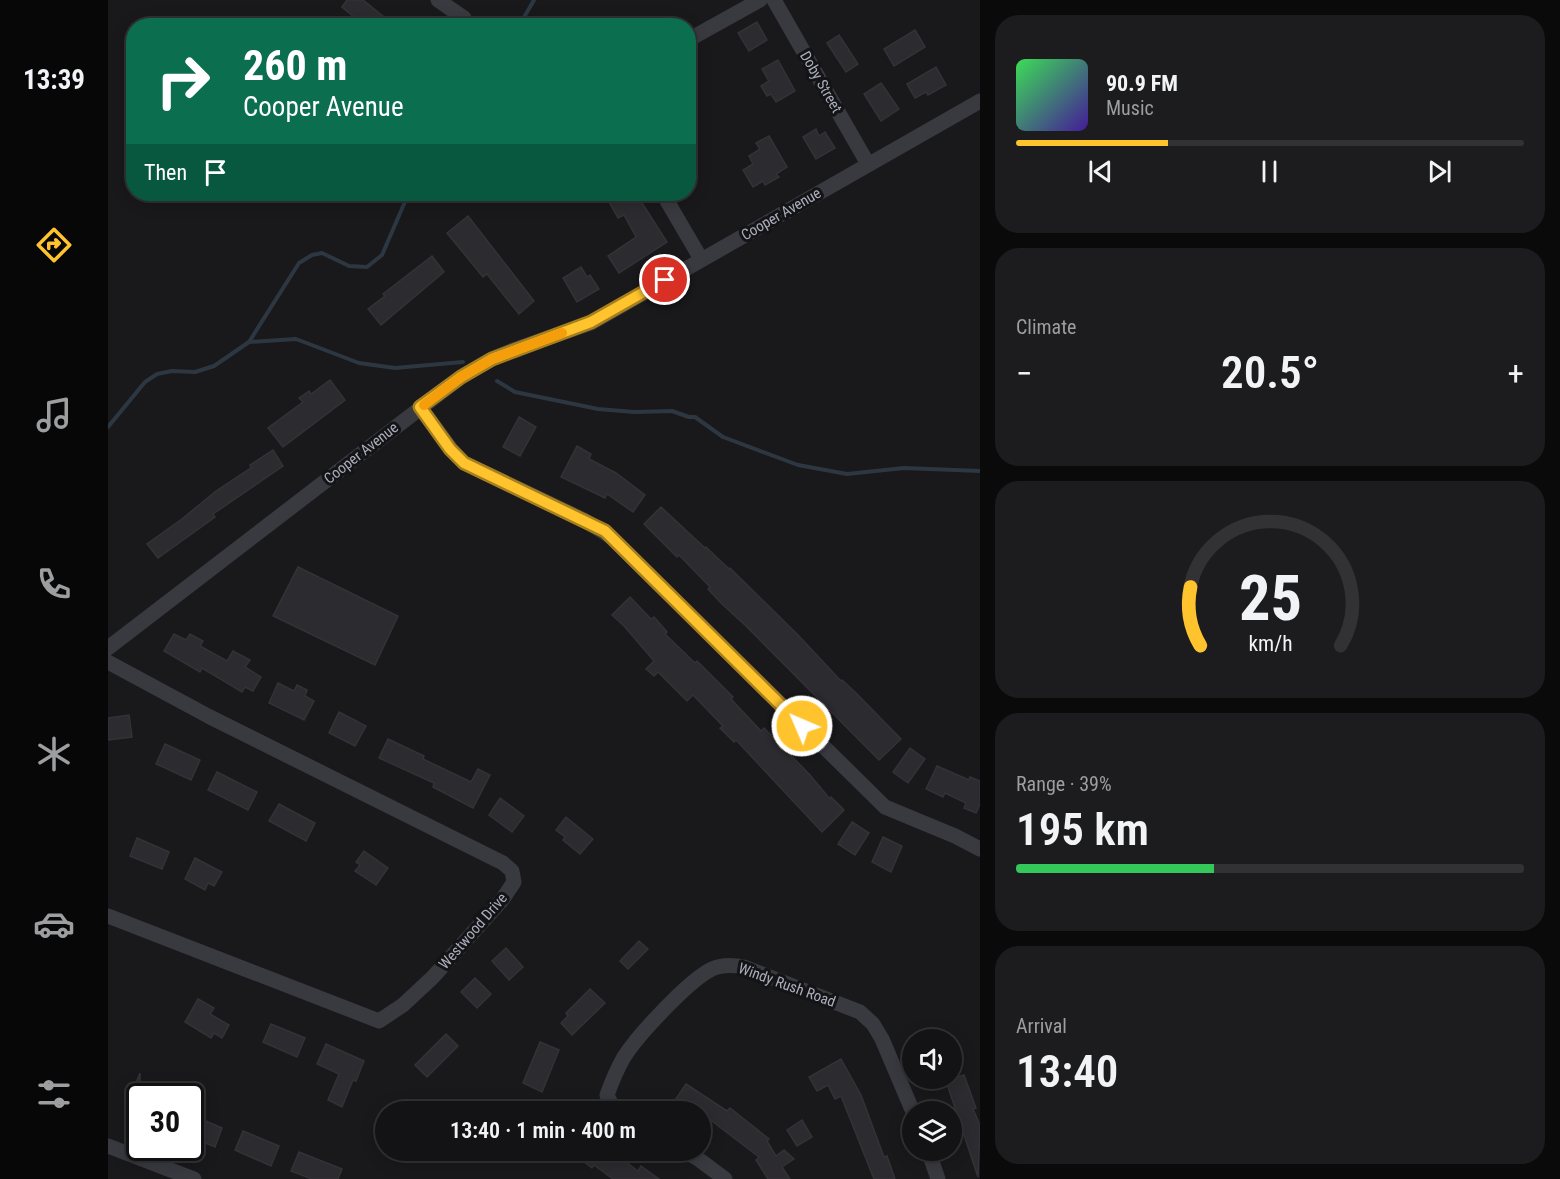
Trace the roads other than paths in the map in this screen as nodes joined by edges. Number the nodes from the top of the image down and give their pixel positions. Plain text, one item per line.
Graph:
1 (438, 0) edge
2 (760, 0) edge
3 (774, 0) edge
4 (464, 18) dead end
5 (696, 36) edge
6 (980, 101) edge
7 (868, 164) junction
8 (667, 201) edge
9 (701, 259) junction
10 (420, 407) junction
11 (108, 648) edge
12 (108, 662) edge
13 (980, 849) edge
14 (108, 916) edge
15 (610, 1101) edge
16 (908, 1101) edge
17 (108, 1146) edge
18 (701, 1161) edge
19 (932, 1161) edge
20 (194, 1179) edge
21 (725, 1179) edge
22 (938, 1179) edge

1 - 4 street
2 - 5 street
3 - 7 street, Doby Street
6 - 7 street, Cooper Avenue
7 - 9 street, Cooper Avenue
8 - 9 street
9 - 10 street, Cooper Avenue
10 - 11 street, Cooper Avenue
10 - 13 street
12 - 14 street, Westwood Drive
15 - 16 street, Windy Rush Road
17 - 20 street
18 - 21 street
19 - 22 street

